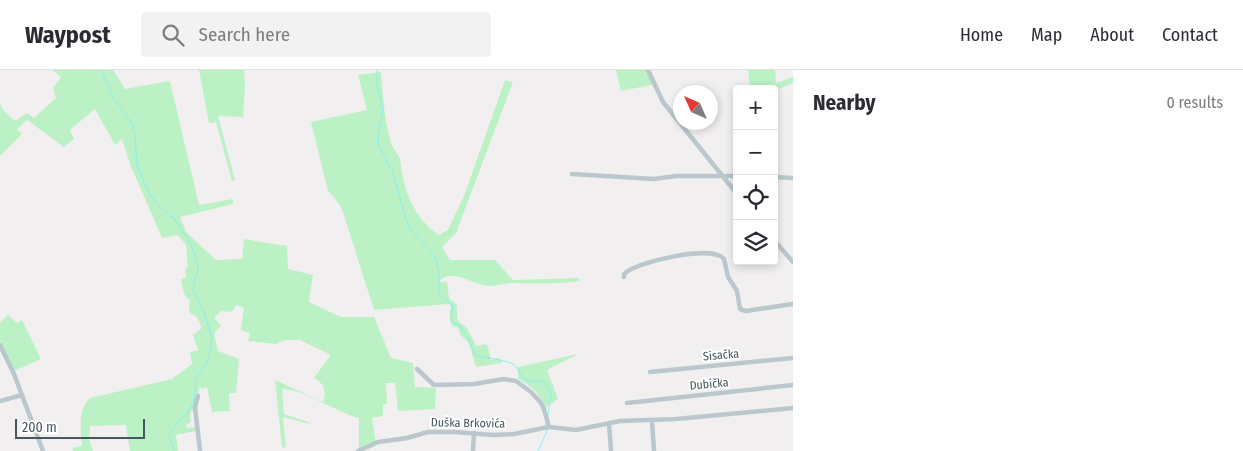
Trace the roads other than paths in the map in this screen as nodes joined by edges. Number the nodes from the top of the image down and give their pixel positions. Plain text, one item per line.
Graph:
1 (648, 70) edge
2 (572, 174) dead end
3 (723, 176) junction
4 (733, 176) edge
5 (778, 177) edge
6 (793, 178) edge
7 (733, 189) edge
8 (778, 245) edge
9 (793, 262) edge
10 (624, 277) dead end
11 (793, 304) edge
12 (0, 345) edge
13 (793, 358) edge
14 (417, 369) dead end
15 (650, 372) dead end
16 (793, 385) edge
17 (22, 395) junction
18 (198, 396) dead end
19 (0, 401) edge
20 (627, 402) dead end
21 (793, 408) edge
22 (652, 421) junction
23 (609, 423) junction
24 (549, 427) junction
25 (474, 432) junction
26 (43, 451) edge
27 (200, 451) edge
28 (358, 451) edge
29 (473, 451) edge
30 (611, 451) edge
31 (654, 451) edge

1 - 3 street
2 - 3 street
3 - 4 street
3 - 7 street
5 - 6 street
8 - 9 street
10 - 11 street
12 - 17 street
13 - 15 street, Sisačka
14 - 24 street
16 - 20 street, Dubička
17 - 19 street
17 - 26 street
18 - 27 street
21 - 22 street, Duška Brkovića
22 - 23 street, Duška Brkovića
22 - 31 street
23 - 24 street, Duška Brkovića
23 - 30 street
24 - 25 street, Duška Brkovića
25 - 28 street, Duška Brkovića
25 - 29 street

